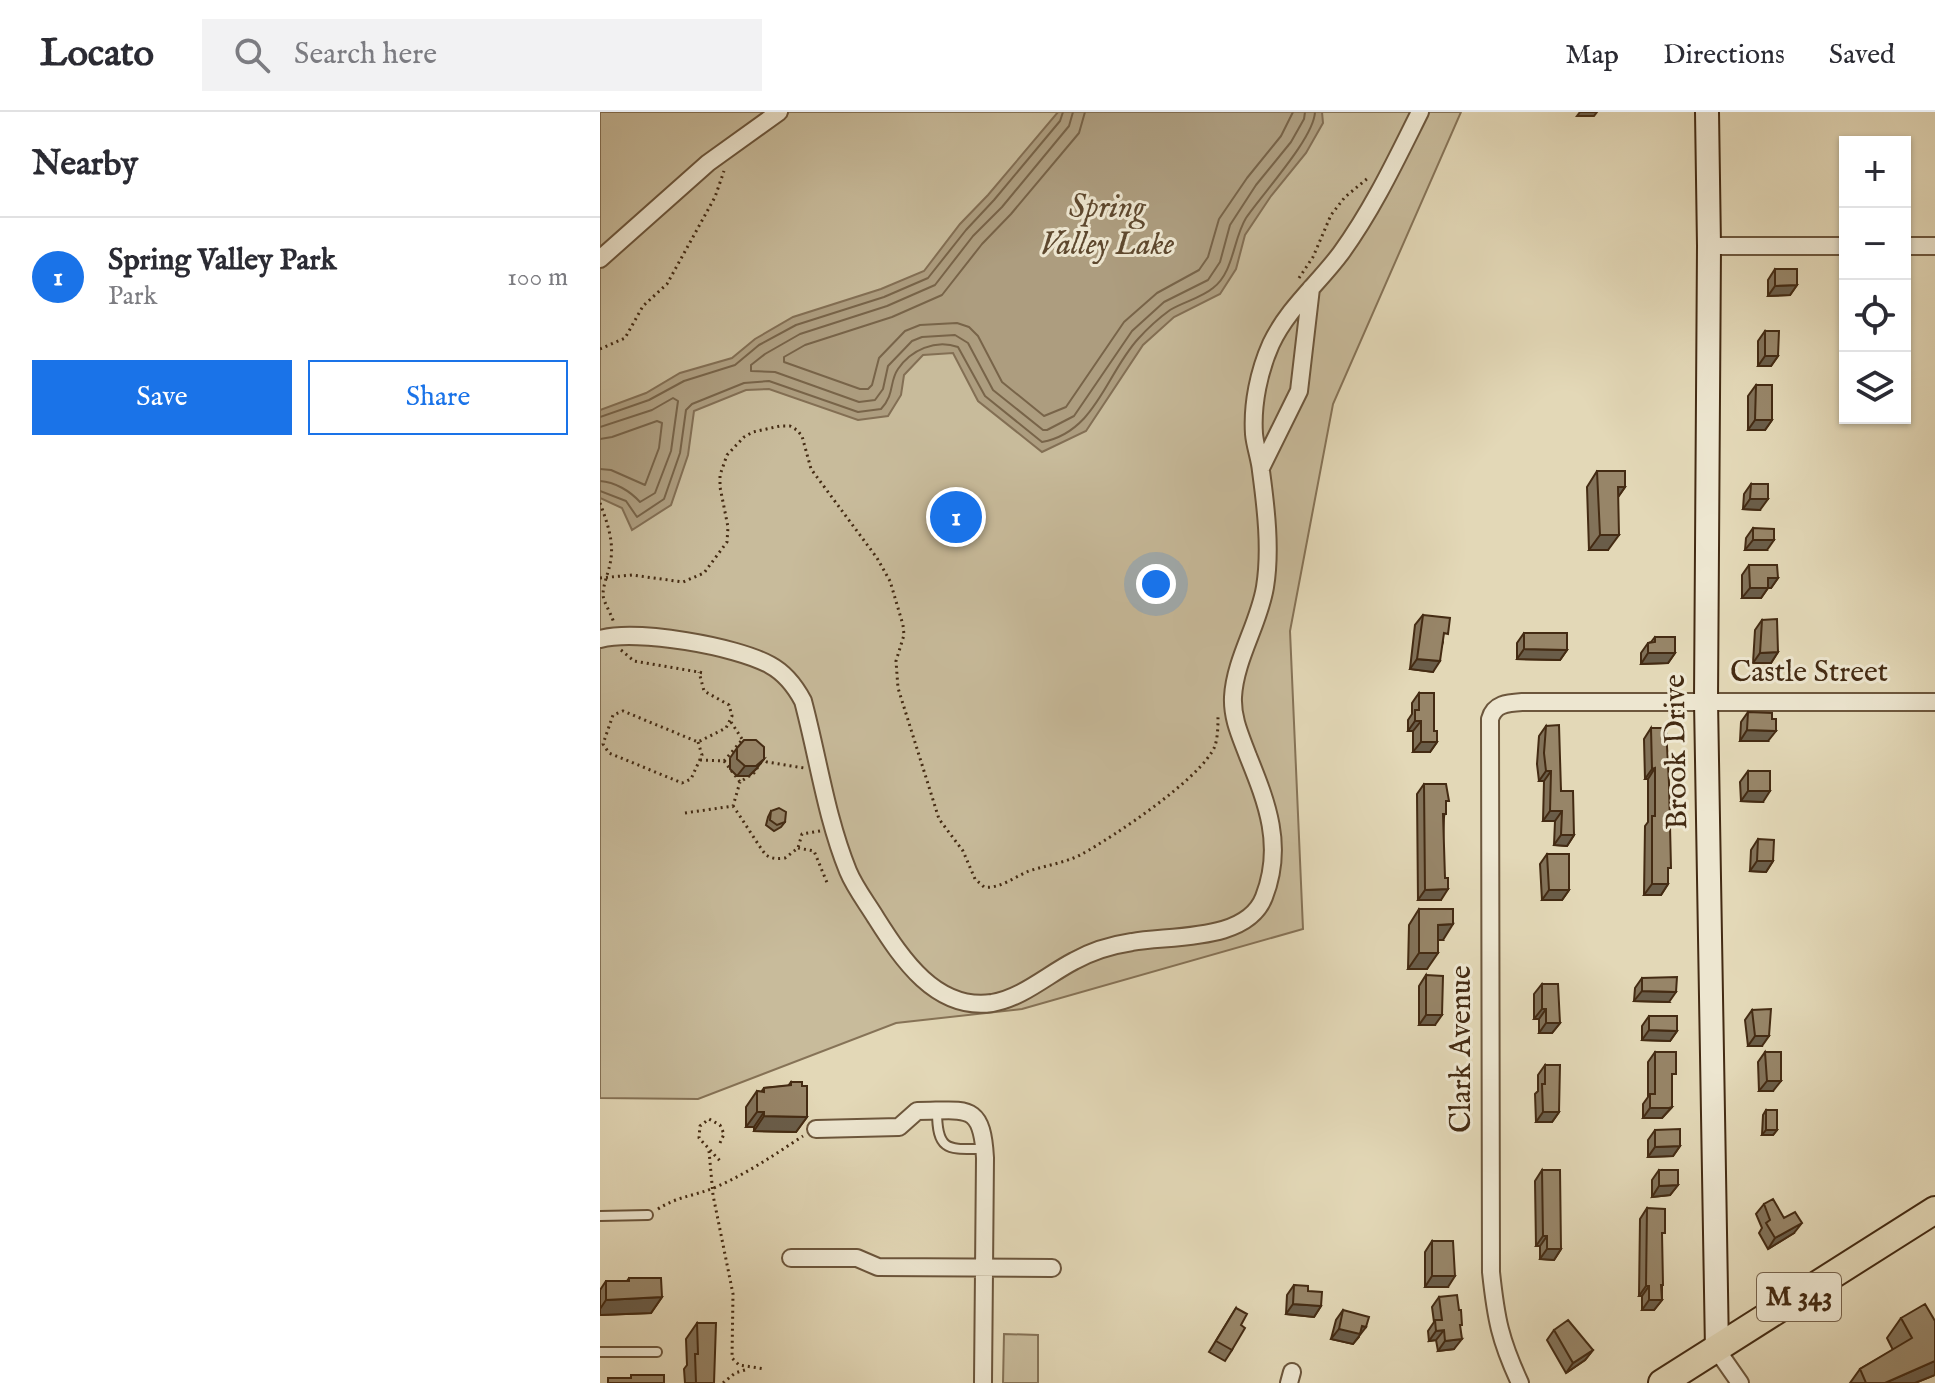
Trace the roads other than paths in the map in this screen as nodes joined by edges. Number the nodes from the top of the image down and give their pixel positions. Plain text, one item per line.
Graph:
1 (779, 112) edge
2 (1420, 112) edge
3 (1707, 112) edge
4 (1709, 246) junction
5 (1839, 246) edge
6 (1911, 246) edge
7 (1935, 246) edge
8 (600, 259) edge
9 (1311, 288) junction
10 (1261, 468) junction
11 (600, 639) edge
12 (1706, 701) junction
13 (1935, 702) edge
14 (1493, 710) joint
15 (942, 1111) junction
16 (816, 1129) road end
17 (985, 1149) junction
18 (1935, 1210) edge
19 (648, 1215) road end
20 (600, 1216) edge
21 (791, 1258) dead end
22 (984, 1267) junction
23 (1052, 1268) dead end
24 (1717, 1350) junction
25 (600, 1352) edge
26 (657, 1352) dead end
27 (983, 1383) edge
28 (1520, 1383) edge
29 (1662, 1383) edge
30 (1740, 1383) edge

1 - 8 street
2 - 9 street
3 - 4 street, Brook Drive
4 - 5 street
4 - 12 street, Brook Drive
6 - 7 street
9 - 10 street
9 - 10 street
10 - 11 street
12 - 13 street, Castle Street
12 - 14 street, Castle Street
12 - 24 street, Brook Drive
14 - 28 street, Clark Avenue
15 - 16 street
15 - 17 street
15 - 17 lane
17 - 22 street
18 - 24 main road, M 343
19 - 20 lane
21 - 22 street
22 - 23 street
22 - 27 street
24 - 29 main road, M 343
24 - 30 street
25 - 26 lane

